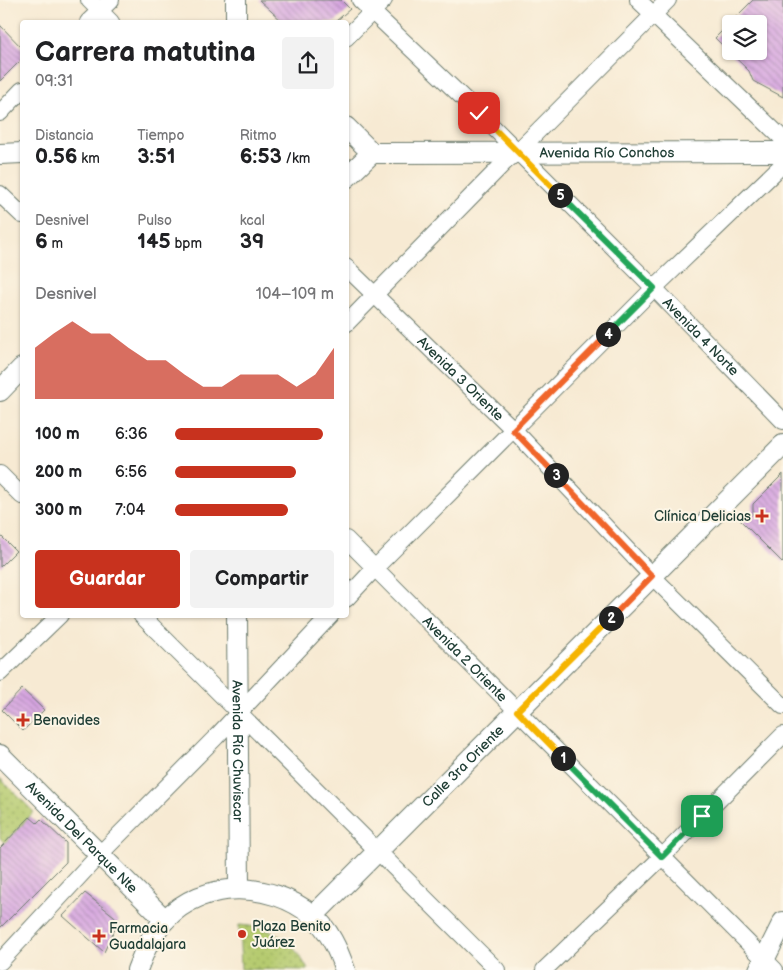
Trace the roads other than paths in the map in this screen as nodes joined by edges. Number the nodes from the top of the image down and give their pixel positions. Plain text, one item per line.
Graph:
1 (360, 0) edge
2 (384, 0) edge
3 (638, 0) edge
4 (668, 0) edge
5 (372, 12) junction
6 (653, 15) junction
7 (349, 35) edge
8 (20, 92) edge
9 (0, 113) edge
10 (349, 130) edge
11 (783, 139) edge
12 (517, 152) junction
13 (783, 152) edge
14 (372, 153) junction
15 (0, 154) edge
16 (20, 154) edge
17 (783, 164) edge
18 (349, 175) edge
19 (0, 194) edge
20 (20, 213) edge
21 (349, 270) edge
22 (654, 288) junction
23 (375, 296) junction
24 (349, 321) edge
25 (20, 370) edge
26 (0, 391) edge
27 (783, 421) edge
28 (513, 430) junction
29 (783, 445) edge
30 (0, 474) edge
31 (20, 494) edge
32 (349, 542) edge
33 (376, 567) junction
34 (652, 576) junction
35 (349, 596) edge
36 (57, 618) edge
37 (144, 618) edge
38 (237, 618) edge
39 (328, 618) edge
40 (0, 673) edge
41 (783, 706) edge
42 (517, 711) junction
43 (238, 712) junction
44 (783, 735) edge
45 (0, 755) edge
46 (378, 851) junction
47 (100, 854) junction
48 (662, 857) junction
49 (239, 888) junction
50 (313, 916) junction
51 (165, 920) junction
52 (783, 922) edge
53 (0, 962) edge
54 (767, 966) edge
55 (137, 970) edge
56 (345, 970) edge
57 (497, 970) edge
58 (544, 970) edge

1 - 5 street, Avenida 4 Norte
2 - 5 street
3 - 6 street
4 - 6 street
5 - 7 street
5 - 12 street, Avenida 4 Norte
6 - 11 street
6 - 12 street
8 - 9 street
10 - 14 main road
12 - 13 main road, Avenida Río Conchos
12 - 14 main road, Avenida Río Conchos
12 - 22 street, Avenida 4 Norte
12 - 23 street
14 - 18 main road
15 - 16 main road
17 - 22 street
19 - 20 street
21 - 23 street, Avenida 3 Oriente
22 - 27 street, Avenida 4 Norte
22 - 28 street
23 - 24 street
23 - 28 street, Avenida 3 Oriente
25 - 26 main road
28 - 33 street
28 - 34 street, Avenida 3 Oriente
29 - 34 main road, Calle 3ra Oriente
30 - 31 street
32 - 33 street, Avenida 2 Oriente
33 - 35 street
33 - 42 street, Avenida 2 Oriente
34 - 41 street, Avenida 3 Oriente
34 - 42 main road, Calle 3ra Oriente
36 - 40 street
37 - 43 street
38 - 43 main road, Avenida Río Chuviscar
39 - 43 street
42 - 46 main road, Calle 3ra Oriente
42 - 48 street, Avenida 2 Oriente
43 - 46 street
43 - 47 street
43 - 49 main road, Avenida Río Chuviscar
44 - 48 street
45 - 47 main road, Avenida Del Parque Nte
46 - 50 main road, Calle 3ra Oriente
46 - 57 street
47 - 51 main road, Avenida Del Parque Nte
47 - 53 street
48 - 54 street, Avenida 2 Oriente
48 - 58 street
49 - 50 main road
49 - 51 main road
50 - 56 main road
51 - 55 main road
52 - 54 main road

